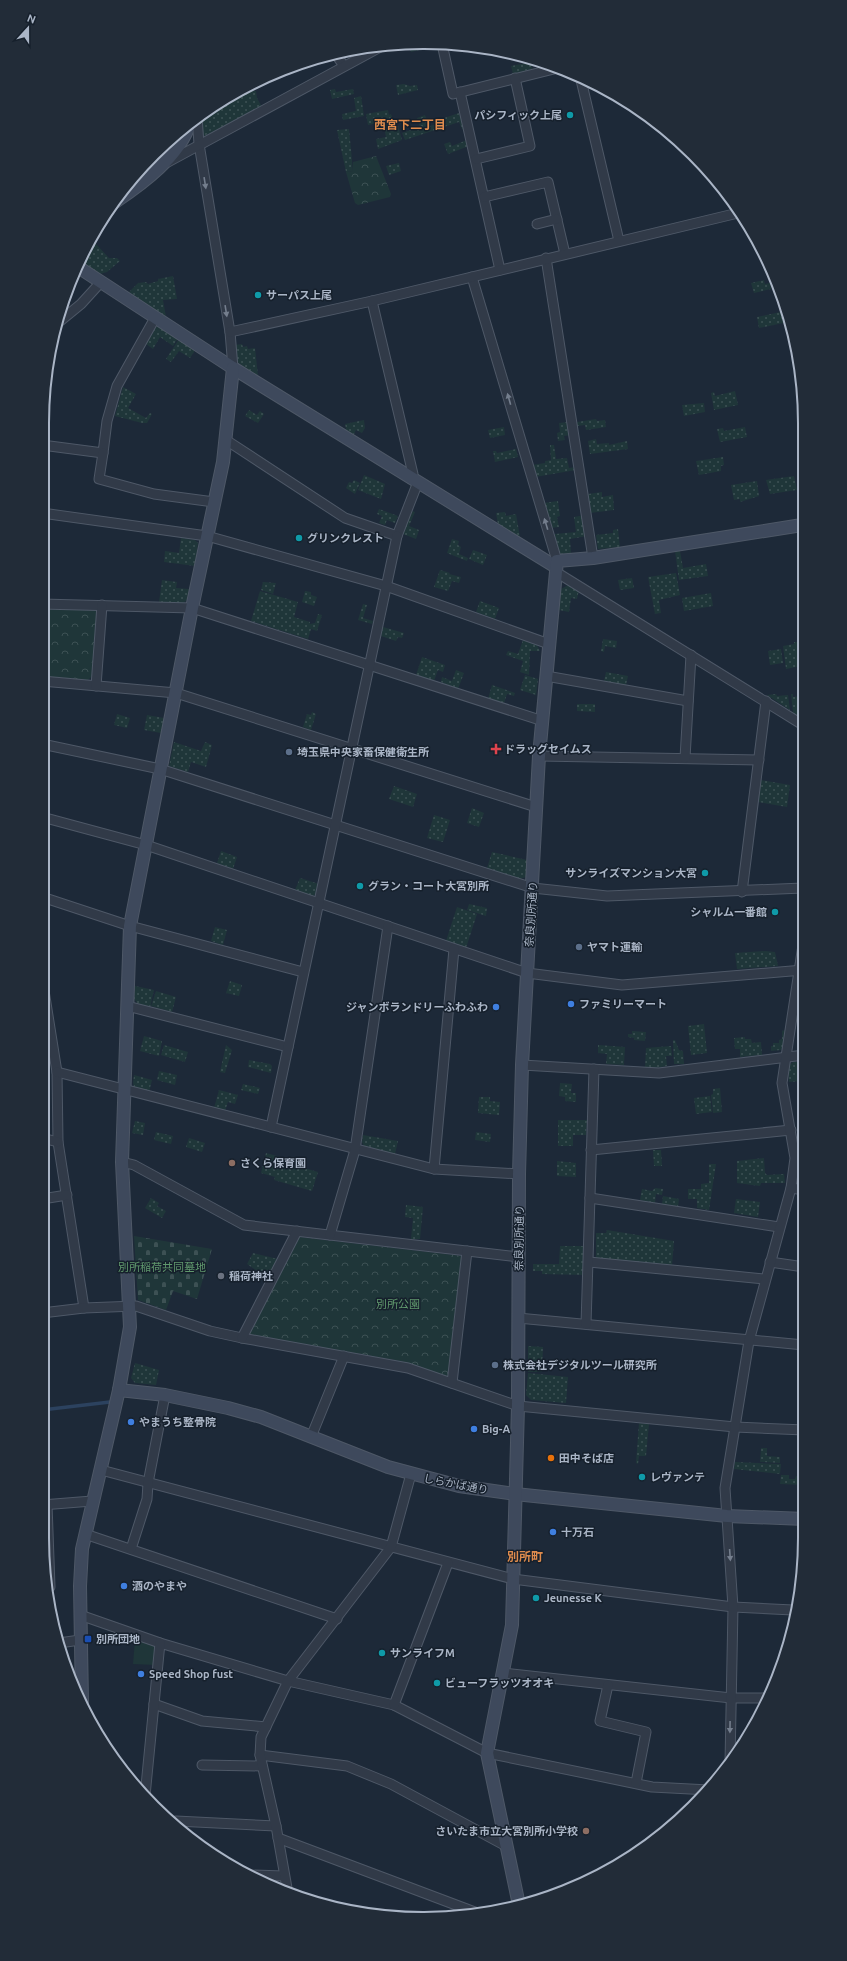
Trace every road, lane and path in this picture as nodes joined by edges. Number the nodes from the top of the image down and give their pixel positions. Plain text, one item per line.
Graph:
1 (443, 50) edge
2 (369, 53) edge
3 (340, 59) edge
4 (344, 66) junction
5 (548, 70) edge
6 (515, 78) junction
7 (582, 85) edge
8 (460, 92) junction
9 (198, 125) edge
10 (183, 137) edge
11 (199, 144) junction
12 (476, 159) junction
13 (160, 166) junction
14 (129, 192) edge
15 (484, 197) junction
16 (734, 214) edge
17 (557, 219) junction
18 (538, 224) dead end
19 (618, 240) junction
20 (565, 254) junction
21 (546, 258) junction
22 (83, 270) edge
23 (500, 270) junction
24 (472, 278) junction
25 (101, 282) junction
26 (372, 301) junction
27 (65, 317) edge
28 (155, 318) junction
29 (230, 332) junction
30 (234, 368) junction
31 (226, 440) junction
32 (49, 446) edge
33 (103, 453) junction
34 (415, 481) junction
35 (214, 502) junction
36 (49, 513) edge
37 (798, 525) edge
38 (207, 536) junction
39 (397, 536) junction
40 (593, 558) junction
41 (557, 566) junction
42 (386, 586) junction
43 (49, 604) edge
44 (102, 605) junction
45 (192, 608) junction
46 (549, 644) junction
47 (691, 655) junction
48 (369, 666) junction
49 (546, 676) junction
50 (49, 682) edge
51 (96, 686) junction
52 (176, 693) junction
53 (688, 701) junction
54 (766, 701) junction
55 (543, 721) junction
56 (798, 723) edge
57 (49, 745) edge
58 (352, 748) junction
59 (539, 756) junction
60 (685, 758) junction
61 (759, 760) junction
62 (160, 769) junction
63 (536, 807) junction
64 (49, 819) edge
65 (335, 826) junction
66 (146, 845) junction
67 (533, 888) junction
68 (798, 888) edge
69 (742, 892) junction
70 (49, 899) edge
71 (318, 903) junction
72 (130, 926) junction
73 (388, 926) junction
74 (454, 948) junction
75 (798, 970) edge
76 (303, 972) junction
77 (527, 973) junction
78 (798, 987) edge
79 (127, 1006) junction
80 (49, 1022) edge
81 (288, 1047) junction
82 (798, 1056) edge
83 (786, 1057) junction
84 (522, 1065) junction
85 (594, 1069) junction
86 (57, 1072) junction
87 (124, 1090) junction
88 (271, 1127) junction
89 (791, 1130) junction
90 (49, 1140) edge
91 (58, 1142) junction
92 (355, 1150) junction
93 (591, 1150) junction
94 (122, 1162) junction
95 (434, 1169) junction
96 (520, 1174) junction
97 (791, 1188) junction
98 (798, 1189) edge
99 (67, 1195) junction
100 (590, 1198) junction
101 (49, 1199) edge
102 (779, 1227) junction
103 (297, 1231) junction
104 (330, 1235) junction
105 (467, 1251) junction
106 (519, 1257) junction
107 (588, 1262) junction
108 (770, 1262) junction
109 (798, 1266) edge
110 (765, 1279) junction
111 (130, 1306) junction
112 (84, 1308) junction
113 (49, 1312) edge
114 (518, 1318) junction
115 (586, 1324) junction
116 (242, 1338) junction
117 (749, 1341) junction
118 (798, 1345) edge
119 (344, 1356) junction
120 (452, 1383) junction
121 (119, 1390) junction
122 (165, 1395) junction
123 (518, 1406) junction
124 (735, 1427) junction
125 (798, 1430) edge
126 (311, 1437) junction
127 (101, 1470) junction
128 (411, 1474) junction
129 (148, 1483) junction
130 (514, 1494) junction
131 (92, 1501) junction
132 (49, 1504) edge
133 (727, 1516) junction
134 (798, 1520) edge
135 (85, 1534) junction
136 (390, 1547) junction
137 (131, 1550) junction
138 (448, 1563) junction
139 (513, 1579) junction
140 (733, 1607) junction
141 (791, 1610) edge
142 (80, 1615) junction
143 (337, 1619) junction
144 (80, 1640) junction
145 (64, 1642) edge
146 (160, 1643) junction
147 (504, 1673) junction
148 (288, 1681) junction
149 (608, 1685) junction
150 (81, 1687) edge
151 (731, 1698) junction
152 (761, 1698) edge
153 (154, 1704) junction
154 (394, 1705) junction
155 (266, 1727) junction
156 (487, 1753) junction
157 (730, 1753) edge
158 (260, 1755) junction
159 (202, 1765) dead end
160 (262, 1766) junction
161 (636, 1783) junction
162 (146, 1788) edge
163 (700, 1790) edge
164 (180, 1821) edge
165 (276, 1826) junction
166 (278, 1838) junction
167 (506, 1846) junction
168 (262, 1875) edge
169 (284, 1876) junction
170 (286, 1885) edge
171 (518, 1900) edge
172 (468, 1909) edge

1 - 8 street
2 - 4 street
3 - 4 street
4 - 11 street
5 - 6 street
6 - 8 street
6 - 12 street
7 - 19 street
8 - 12 street
9 - 11 street
10 - 13 street
11 - 13 street
11 -> 29 street
12 - 15 street
13 - 14 street
15 - 17 street
15 - 23 street
16 - 19 street
17 - 18 street
17 - 20 street
19 - 20 street
20 - 21 street
21 - 23 street
21 - 40 street
22 - 25 street
23 - 24 street
24 - 26 street
41 -> 24 street
25 - 27 street
25 - 28 street
26 - 29 street
26 - 34 street
28 - 30 street
28 - 33 street
29 - 30 street
30 - 31 street
30 - 34 street
31 - 35 street
31 - 39 street
32 - 33 street
33 - 35 street
34 - 39 street
34 - 41 street
35 - 38 street
36 - 38 street
37 - 40 street
38 - 42 street
38 - 45 street
39 - 42 street
40 - 41 street
41 - 46 street, 奈良別所通り
41 - 47 street
42 - 46 street
42 - 48 street
43 - 44 street
44 - 45 street
44 - 51 street
45 - 48 street
45 - 52 street
46 - 49 street, 奈良別所通り
47 - 53 street
47 - 54 street
48 - 55 street
48 - 58 street
49 - 53 street
49 - 55 street, 奈良別所通り
50 - 51 street
51 - 52 street
52 - 58 street
52 - 62 street
53 - 60 street
54 - 56 street
54 - 61 street
55 - 59 street, 奈良別所通り
57 - 62 street
58 - 63 street
58 - 65 street
59 - 60 street
59 - 63 street, 奈良別所通り
60 - 61 street
61 - 69 street
62 - 65 street
62 - 66 street
63 - 67 street, 奈良別所通り
64 - 66 street
65 - 67 street
65 - 71 street
66 - 71 street
66 - 72 street
67 - 69 street
67 - 77 street, 奈良別所通り
68 - 69 street
70 - 72 street
71 - 73 street
71 - 76 street
72 - 76 street
72 - 79 street
73 - 74 street
73 - 92 street
74 - 77 street
74 - 95 street
75 - 77 street
76 - 81 street
77 - 84 street, 奈良別所通り
78 - 83 street
79 - 81 street
79 - 87 street
80 - 86 street
81 - 88 street
82 - 83 street
83 - 85 street
83 - 89 street
84 - 85 street
84 - 96 street, 奈良別所通り
85 - 93 street
86 - 87 street
86 - 91 street
87 - 88 street
87 - 94 street
88 - 92 street
89 - 93 street
89 - 97 street
90 - 91 street
91 - 99 street
92 - 95 street
92 - 104 street
93 - 100 street
94 - 103 street
94 - 111 street
95 - 96 street
96 - 106 street, 奈良別所通り
97 - 98 street
97 - 102 street
99 - 101 street
99 - 112 street
100 - 102 street
100 - 107 street
102 - 108 street
103 - 104 street
103 - 116 street
104 - 105 street
105 - 106 street
105 - 120 street
106 - 114 street, 奈良別所通り
107 - 110 street
107 - 115 street
108 - 109 street
108 - 110 street
110 - 117 street
111 - 112 street
111 - 116 street
111 - 121 street
112 - 113 street
114 - 115 street
114 - 123 street, 奈良別所通り
115 - 117 street
116 - 119 street
117 - 118 street
117 - 124 street
119 - 120 street
119 - 126 street
120 - 123 street
121 - 122 street, しらかば通り
121 - 127 street
122 - 126 street, しらかば通り
122 - 129 street
123 - 124 street
123 - 130 street, 奈良別所通り
124 - 125 street
124 - 133 street
126 - 128 street, しらかば通り
127 - 129 street
127 - 131 street
128 - 130 street, しらかば通り
128 - 136 street
129 - 136 street
129 - 137 street
130 - 133 street, しらかば通り
130 - 139 street, 奈良別所通り
131 - 132 street
131 - 135 street
133 - 134 street, しらかば通り
133 -> 140 street
135 - 137 street
135 - 142 street
136 - 138 street
136 - 143 street
137 - 143 street
138 - 139 street
138 - 154 street
139 - 140 street
139 - 147 street, 奈良別所通り
140 - 141 street
140 - 151 street
142 - 144 street
142 - 146 street
143 - 148 street
144 - 145 street
144 - 150 street
146 - 148 street
146 - 153 street
147 - 149 street
147 - 156 street, 奈良別所通り
148 - 154 street
148 - 155 street
149 - 151 street
149 - 161 street
151 - 152 street
151 -> 157 street
153 - 155 street
153 - 162 street
154 - 156 street
155 - 158 street
156 - 161 street
156 - 167 street, 奈良別所通り
158 - 160 street
158 - 167 street
159 - 160 street
160 - 165 street
161 - 163 street
164 - 165 street
165 - 166 street
166 - 169 street
166 - 172 street
167 - 171 street, 奈良別所通り
168 - 169 street
169 - 170 street

